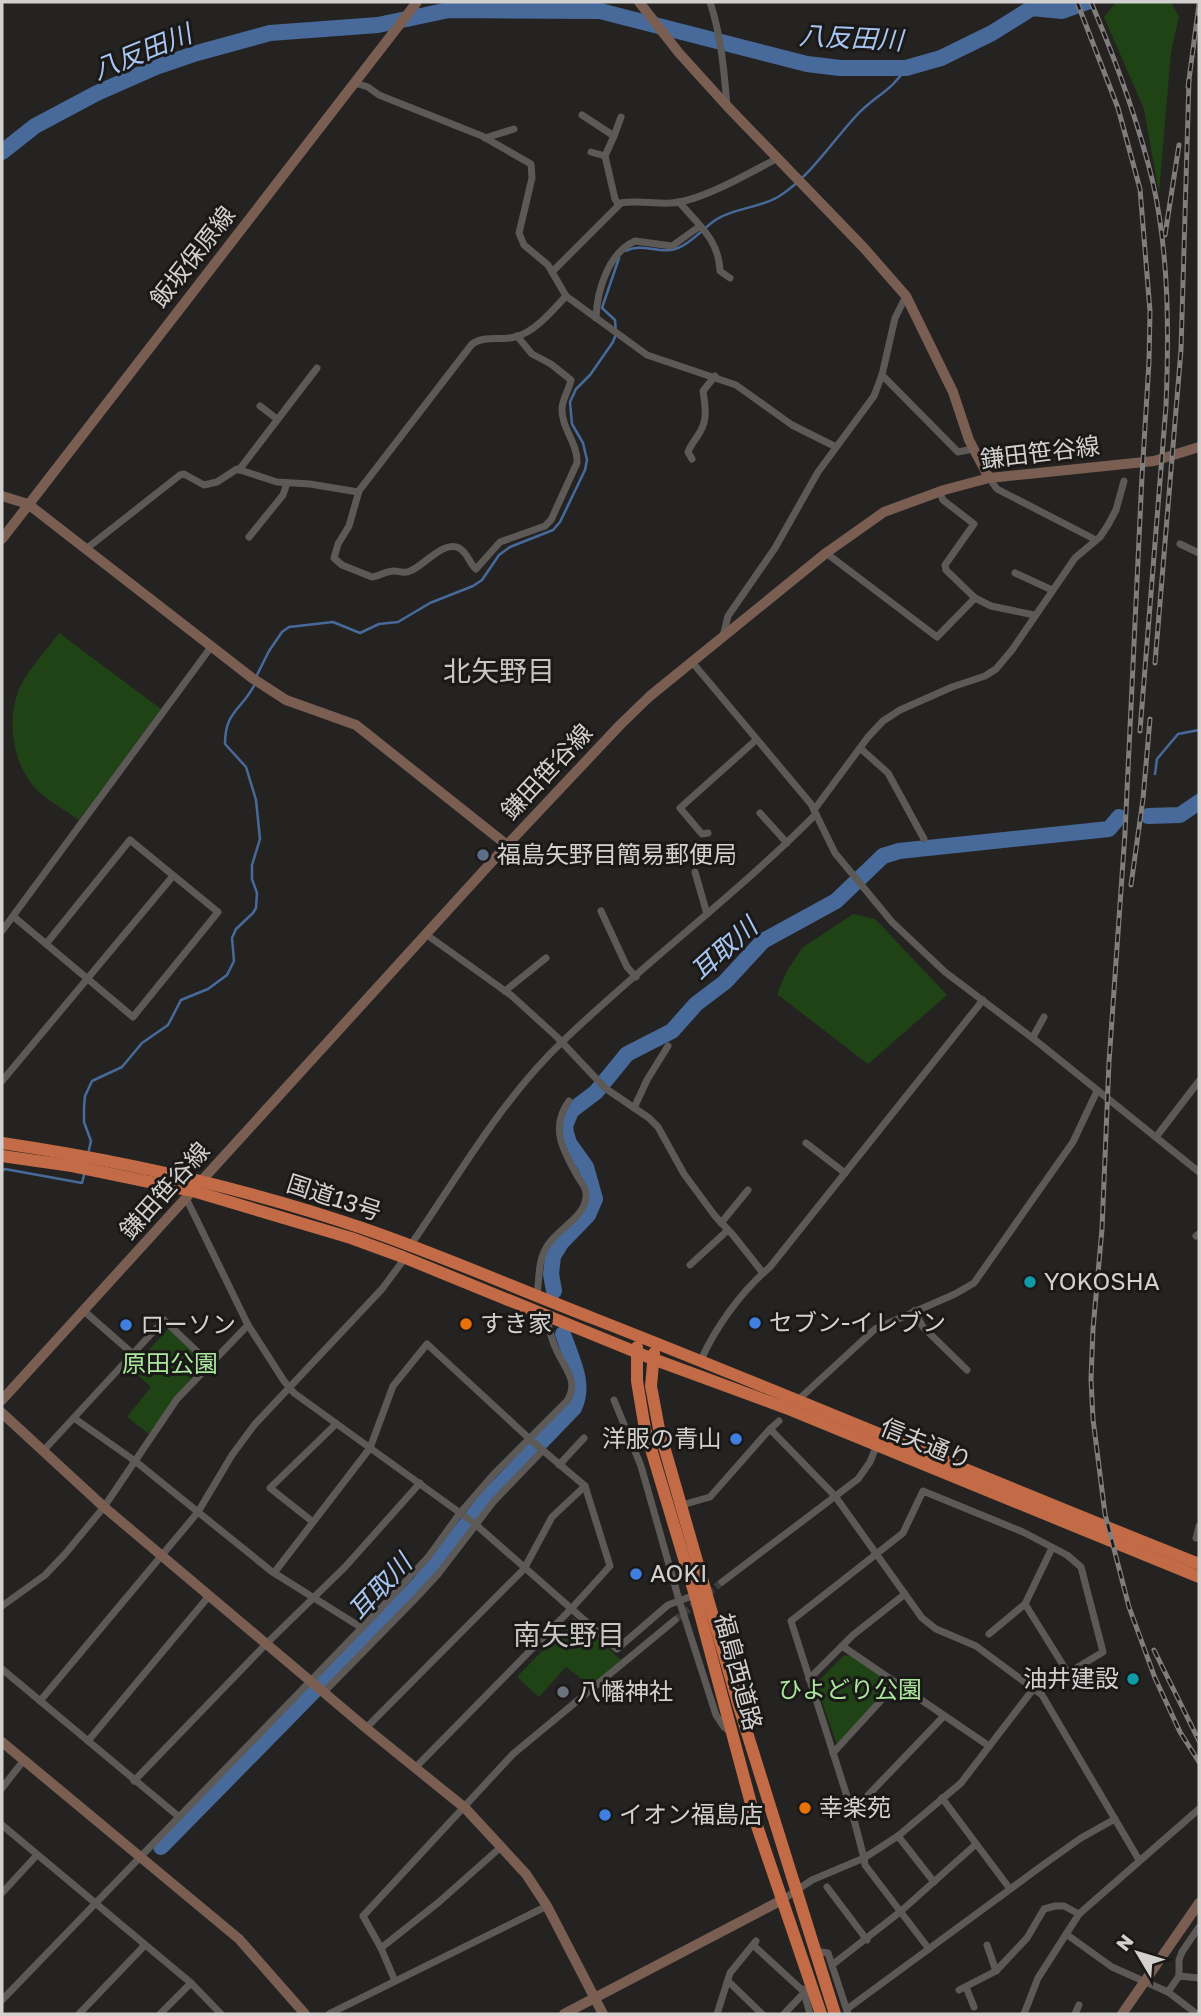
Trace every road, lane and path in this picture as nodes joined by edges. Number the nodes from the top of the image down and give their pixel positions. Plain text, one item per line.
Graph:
1 (417, 2) edge
2 (639, 2) edge
3 (710, 2) edge
4 (355, 83) junction
5 (727, 106) junction
6 (582, 115) dead end
7 (621, 117) dead end
8 (514, 129) dead end
9 (614, 136) junction
10 (485, 138) junction
11 (591, 152) dead end
12 (605, 156) junction
13 (778, 158) junction
14 (679, 202) junction
15 (618, 204) junction
16 (703, 229) junction
17 (552, 272) junction
18 (730, 278) dead end
19 (566, 296) junction
20 (906, 296) junction
21 (596, 318) junction
22 (517, 336) junction
23 (317, 368) dead end
24 (882, 374) junction
25 (715, 376) junction
26 (260, 406) dead end
27 (277, 419) junction
28 (836, 447) junction
29 (1199, 447) edge
30 (973, 449) junction
31 (692, 459) dead end
32 (239, 470) junction
33 (989, 478) junction
34 (1124, 481) dead end
35 (287, 483) junction
36 (359, 491) junction
37 (939, 491) junction
38 (2, 496) edge
39 (28, 504) junction
40 (249, 537) dead end
41 (2, 539) edge
42 (1096, 540) junction
43 (1180, 544) dead end
44 (1198, 548) edge
45 (86, 549) junction
46 (826, 553) junction
47 (1014, 573) dead end
48 (1052, 590) junction
49 (975, 598) junction
50 (1034, 615) junction
51 (723, 636) junction
52 (211, 647) junction
53 (692, 662) junction
54 (756, 740) junction
55 (860, 748) junction
56 (815, 812) junction
57 (760, 813) dead end
58 (708, 833) dead end
59 (924, 839) dead end
60 (787, 843) junction
61 (507, 845) junction
62 (695, 872) dead end
63 (173, 876) junction
64 (601, 911) dead end
65 (707, 914) junction
66 (14, 917) junction
67 (2, 931) edge
68 (427, 935) junction
69 (46, 944) junction
70 (546, 958) dead end
71 (636, 977) junction
72 (89, 979) junction
73 (505, 991) junction
74 (983, 1000) junction
75 (1044, 1017) dead end
76 (1034, 1038) junction
77 (561, 1042) junction
78 (668, 1046) dead end
79 (2, 1081) edge
80 (1199, 1081) edge
81 (1097, 1091) junction
82 (569, 1101) dead end
83 (634, 1108) junction
84 (1156, 1137) junction
85 (2, 1143) edge
86 (806, 1143) dead end
87 (2, 1156) edge
88 (1199, 1172) edge
89 (845, 1173) junction
90 (193, 1190) junction
91 (748, 1190) dead end
92 (721, 1223) junction
93 (728, 1230) junction
94 (407, 1252) junction
95 (690, 1265) dead end
96 (763, 1273) junction
97 (537, 1296) junction
98 (85, 1311) junction
99 (914, 1311) junction
100 (546, 1315) junction
101 (248, 1325) junction
102 (640, 1337) junction
103 (656, 1343) junction
104 (636, 1352) junction
105 (133, 1354) junction
106 (653, 1359) junction
107 (701, 1360) junction
108 (209, 1363) junction
109 (967, 1370) dead end
110 (288, 1387) junction
111 (2, 1400) edge
112 (614, 1400) dead end
113 (797, 1401) junction
114 (2, 1413) edge
115 (74, 1418) junction
116 (779, 1421) dead end
117 (336, 1424) junction
118 (771, 1429) junction
119 (584, 1438) dead end
120 (532, 1440) junction
121 (878, 1440) junction
122 (370, 1448) junction
123 (542, 1449) junction
124 (44, 1450) junction
125 (135, 1461) junction
126 (656, 1464) junction
127 (559, 1465) junction
128 (641, 1466) junction
129 (420, 1483) junction
130 (585, 1486) junction
131 (835, 1496) junction
132 (682, 1505) junction
133 (104, 1507) junction
134 (198, 1511) junction
135 (462, 1514) junction
136 (313, 1522) junction
137 (475, 1524) junction
138 (1199, 1526) edge
139 (1196, 1538) dead end
140 (1126, 1541) junction
141 (1052, 1548) junction
142 (877, 1554) junction
143 (162, 1556) junction
144 (1199, 1564) edge
145 (524, 1569) junction
146 (274, 1573) junction
147 (1199, 1577) edge
148 (722, 1582) tunnel mouth
149 (905, 1594) junction
150 (695, 1595) junction
151 (209, 1596) junction
152 (313, 1597) junction
153 (679, 1600) junction
154 (1026, 1604) junction
155 (2, 1606) edge
156 (571, 1609) junction
157 (675, 1620) tunnel mouth
158 (362, 1628) junction
159 (989, 1634) dead end
160 (267, 1643) junction
161 (842, 1646) junction
162 (2, 1669) edge
163 (1068, 1673) junction
164 (809, 1679) junction
165 (897, 1683) junction
166 (317, 1687) junction
167 (1034, 1688) junction
168 (40, 1701) junction
169 (944, 1716) junction
170 (366, 1728) junction
171 (733, 1734) junction
172 (88, 1741) junction
173 (2, 1742) edge
174 (989, 1746) junction
175 (833, 1753) junction
176 (24, 1760) junction
177 (415, 1768) junction
178 (134, 1781) junction
179 (2, 1788) edge
180 (942, 1798) junction
181 (465, 1808) junction
182 (1199, 1809) edge
183 (852, 1812) junction
184 (178, 1816) junction
185 (1115, 1819) junction
186 (2, 1825) edge
187 (898, 1836) junction
188 (975, 1845) junction
189 (502, 1846) junction
190 (37, 1855) junction
191 (140, 1855) junction
192 (864, 1858) junction
193 (1139, 1860) junction
194 (934, 1882) junction
195 (827, 1887) dead end
196 (1010, 1889) junction
197 (796, 1890) junction
198 (2, 1893) edge
199 (782, 1900) junction
200 (96, 1903) junction
201 (1199, 1903) edge
202 (547, 1906) junction
203 (900, 1912) junction
204 (1079, 1914) junction
205 (1199, 1927) edge
206 (1066, 1934) junction
207 (867, 1940) junction
208 (145, 1945) junction
209 (987, 1945) dead end
210 (381, 1948) junction
211 (929, 1949) junction
212 (815, 1951) junction
213 (832, 1965) junction
214 (996, 1971) junction
215 (1179, 1976) junction
216 (1199, 1978) edge
217 (395, 1981) junction
218 (1145, 1981) junction
219 (729, 1982) junction
220 (191, 1983) junction
221 (805, 1988) junction
222 (1168, 1992) junction
223 (594, 1999) junction
224 (2, 2000) edge
225 (1184, 2004) junction
226 (1079, 2005) dead end
227 (974, 2007) dead end
228 (843, 2012) edge
229 (79, 2014) edge
230 (160, 2014) edge
231 (221, 2014) edge
232 (304, 2014) edge
233 (329, 2014) edge
234 (564, 2014) edge
235 (603, 2014) edge
236 (717, 2014) edge
237 (762, 2014) edge
238 (784, 2014) edge
239 (810, 2014) edge
240 (821, 2014) edge
241 (1024, 2014) edge
242 (1075, 2014) edge
243 (1122, 2014) edge
244 (1178, 2014) edge
245 (1197, 2014) edge

1 - 4 street, 飯坂保原線
2 - 5 street
3 - 5 street
4 - 10 street
4 - 39 street, 飯坂保原線
5 - 13 street
6 - 9 street
7 - 9 street
8 - 10 street
9 - 12 street
10 - 17 street
11 - 12 street
12 - 15 street
13 - 14 street
13 - 20 street
14 - 15 street
14 - 16 street
15 - 17 street
16 - 18 street
16 - 21 street
17 - 19 street
19 - 21 street
19 - 22 street
20 - 24 street
20 - 30 street
21 - 25 street
22 - 36 street
22 - 36 street
23 - 27 street
24 - 28 street
24 - 30 street
25 - 28 street
25 - 31 street
26 - 27 street
27 - 32 street
28 - 51 street
29 - 33 street, 鎌田笹谷線
30 - 33 street
32 - 35 street
32 - 45 street
33 - 37 street, 鎌田笹谷線
33 - 42 street
34 - 42 street
35 - 36 street
35 - 40 street
37 - 46 street, 鎌田笹谷線
37 - 49 street
38 - 39 street
39 - 41 street, 飯坂保原線
39 - 45 street
42 - 48 street
43 - 44 street
45 - 52 street
46 - 49 street
46 - 51 street, 鎌田笹谷線
47 - 48 street
48 - 50 street
49 - 50 street
50 - 55 street
51 - 53 street, 鎌田笹谷線
52 - 61 street
52 - 66 street
53 - 54 street
53 - 61 street, 鎌田笹谷線
54 - 56 street
54 - 58 street
55 - 56 street
55 - 59 street
56 - 60 street
56 - 74 street
57 - 60 street
60 - 65 street
61 - 68 street, 鎌田笹谷線
62 - 65 street
63 - 69 street
63 - 72 street
63 - 72 street
64 - 71 street
65 - 71 street
66 - 67 street
66 - 69 street
68 - 73 street
68 - 90 street, 鎌田笹谷線
69 - 72 street
70 - 73 street
71 - 77 street
72 - 79 street
73 - 77 street
74 - 76 street
74 - 89 street
75 - 76 street
76 - 81 street
77 - 83 street
77 - 94 street
78 - 83 street
80 - 84 street
81 - 84 street
81 - 99 street
82 - 97 street
83 - 92 street
84 - 88 street
85 - 90 highway, 国道13号
86 - 89 street
87 - 90 highway, 国道13号
89 - 96 street
90 - 94 highway, 国道13号
90 - 98 street, 鎌田笹谷線
90 - 101 street
91 - 92 street
92 - 93 street
93 - 95 street
93 - 96 street
94 - 97 highway, 国道13号
94 - 100 highway, 国道13号
94 - 110 street
96 - 107 street
97 - 102 highway, 国道13号
98 - 105 street
98 - 111 street, 鎌田笹谷線
99 - 109 street
99 - 113 street
100 - 104 highway, 国道13号
100 - 120 street
101 - 108 street
101 - 110 street
102 - 103 highway, 信夫通り
102 - 104 highway, 福島西道路
103 - 106 highway, 福島西道路
103 - 107 highway, 信夫通り
104 - 106 highway, 信夫通り
104 - 126 highway, 福島西道路
105 - 108 street
105 - 115 street
106 - 121 highway, 信夫通り
106 - 132 highway, 福島西道路
107 - 113 highway, 信夫通り
108 - 125 street
110 - 117 street
110 - 134 street
112 - 128 street
113 - 121 highway, 信夫通り
114 - 124 street
115 - 124 street
115 - 125 street
116 - 118 street
117 - 122 street
117 - 136 street
118 - 131 street
118 - 132 street
119 - 127 street
120 - 122 street
120 - 123 street
120 - 135 street
121 - 131 street
121 - 140 highway, 信夫通り
122 - 129 street
122 - 136 street
123 - 127 street
123 - 137 street
124 - 133 street
125 - 133 street
125 - 134 street
126 - 128 street
126 - 150 highway, 福島西道路
127 - 130 street
128 - 153 street
129 - 135 street
129 - 152 street
130 - 145 street
130 - 156 street
131 - 142 street
131 - 148 street
132 - 197 highway, 福島西道路
133 - 143 street
133 - 155 street
134 - 143 street
134 - 146 street
135 - 137 street
135 - 158 street
136 - 146 street
137 - 145 street
137 - 166 street
138 - 139 street
140 - 144 highway, 信夫通り
140 - 147 highway, 信夫通り
141 - 142 street
141 - 154 street
141 - 163 street
142 - 149 street
142 - 164 street
143 - 151 street
143 - 168 street
145 - 156 street
145 - 170 street
146 - 152 street
149 - 161 street
149 - 167 street
150 - 153 street
150 - 171 highway, 福島西道路
151 - 160 street
151 - 172 street
152 - 158 street
152 - 160 street
153 - 156 street
153 - 171 street
154 - 159 street
154 - 163 street
156 - 177 street
157 - 181 street
158 - 166 street
160 - 166 street
160 - 178 street
161 - 164 street
161 - 165 street
162 - 168 street
163 - 167 street
164 - 175 street
165 - 169 street
165 - 175 street
166 - 170 street
166 - 184 street
167 - 174 street
167 - 185 street
168 - 172 street
169 - 174 street
169 - 183 street
170 - 177 street
171 - 199 highway, 福島西道路
172 - 178 street
173 - 176 street
174 - 180 street
175 - 183 street
176 - 179 street
176 - 191 street
177 - 181 street
178 - 184 street
180 - 187 street
180 - 188 street
181 - 189 street
181 - 210 street
182 - 193 street
183 - 192 street
184 - 191 street
185 - 193 street
185 - 196 street
186 - 190 street
187 - 192 street
187 - 194 street
188 - 194 street
188 - 196 street
189 - 202 street
189 - 210 street
190 - 198 street
190 - 200 street
191 - 200 street
191 - 232 street
192 - 197 street
192 - 203 street
193 - 204 street
194 - 203 street
195 - 207 street
196 - 211 street
197 - 199 street
197 - 212 highway, 福島西道路
199 - 221 highway, 福島西道路
199 - 223 street
200 - 208 street
200 - 224 street
201 - 218 street
202 - 217 street
202 - 223 street
203 - 207 street
203 - 211 street
204 - 206 street
204 - 214 street
205 - 215 street
206 - 218 street
206 - 241 street
207 - 213 street
208 - 220 street
208 - 229 street
209 - 214 street
210 - 217 street
211 - 228 street
212 - 213 street
212 - 228 highway, 福島西道路
213 - 228 street
214 - 227 street
215 - 216 street
215 - 222 street
217 - 233 street
218 - 222 street
218 - 243 street
219 - 221 street
219 - 236 street
219 - 237 street
220 - 230 street
220 - 231 street
221 - 238 street
221 - 239 street
221 - 240 highway, 福島西道路
222 - 225 street
223 - 234 street
223 - 235 street
225 - 244 street
225 - 245 street
226 - 242 street

